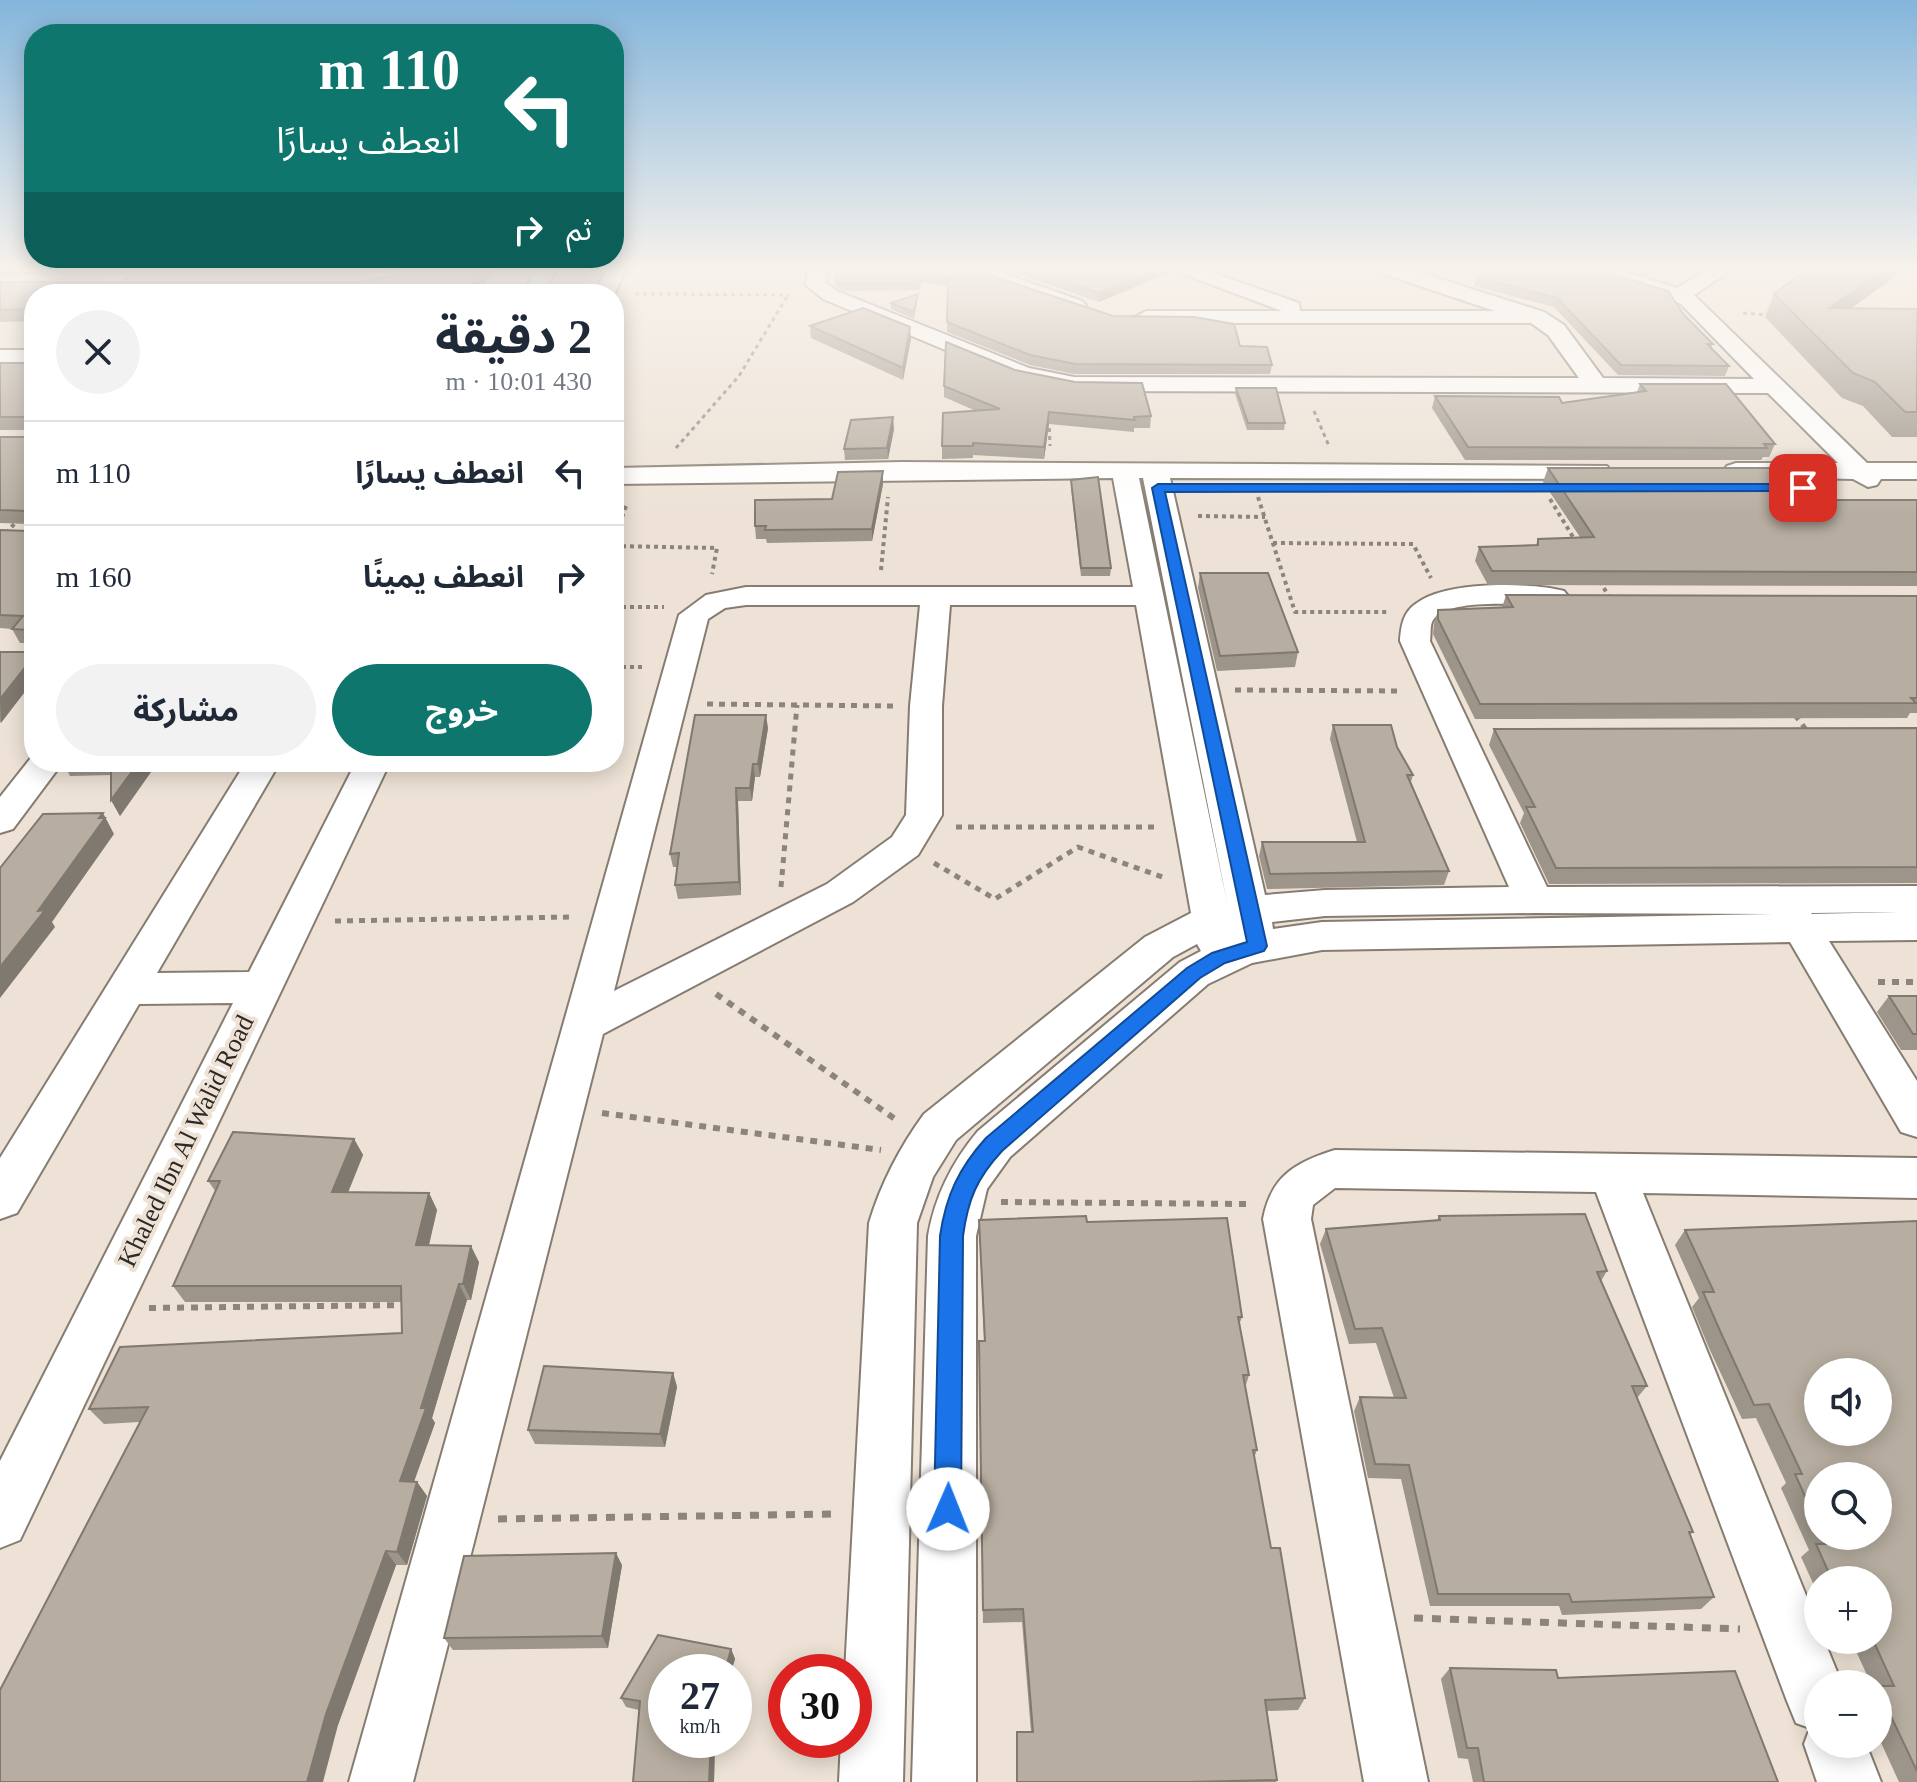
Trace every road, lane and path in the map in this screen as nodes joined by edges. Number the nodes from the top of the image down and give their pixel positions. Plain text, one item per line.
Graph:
1 (759, 350) edge
2 (965, 350) edge
3 (1571, 350) edge
4 (1739, 350) edge
5 (1763, 350) edge
6 (0, 357) edge
7 (24, 357) edge
8 (1303, 385) junction
9 (1596, 385) junction
10 (1774, 386) junction
11 (1339, 471) junction
12 (1893, 479) edge
13 (1714, 480) edge
14 (627, 482) edge
15 (1146, 487) junction
16 (889, 488) junction
17 (1256, 488) junction
18 (1544, 488) junction
19 (24, 514) edge
20 (1265, 517) junction
21 (6, 533) edge
22 (624, 543) edge
23 (1273, 543) junction
24 (1577, 543) edge
25 (1593, 570) edge
26 (1148, 596) junction
27 (879, 597) junction
28 (936, 597) junction
29 (1609, 597) joint
30 (704, 607) junction
31 (1432, 607) junction
32 (1202, 690) junction
33 (1438, 691) junction
34 (668, 704) junction
35 (797, 705) junction
36 (926, 706) junction
37 (1788, 707) edge
38 (1807, 731) edge
39 (37, 772) edge
40 (257, 772) edge
41 (368, 772) edge
42 (5, 809) edge
43 (1193, 827) junction
44 (912, 837) junction
45 (1917, 899) edge
46 (1534, 900) junction
47 (1792, 913) junction
48 (611, 917) junction
49 (294, 922) junction
50 (1228, 925) junction
51 (1917, 926) edge
52 (778, 927) junction
53 (686, 973) junction
54 (262, 987) junction
55 (125, 989) junction
56 (583, 1025) junction
57 (560, 1108) junction
58 (1917, 1119) edge
59 (924, 1148) junction
60 (1612, 1173) junction
61 (1917, 1178) edge
62 (0, 1199) edge
63 (956, 1202) junction
64 (1288, 1205) junction
65 (415, 1305) edge
66 (104, 1309) junction
67 (881, 1513) junction
68 (0, 1520) edge
69 (451, 1520) junction
70 (1365, 1617) junction
71 (1790, 1630) junction
72 (1806, 1670) edge
73 (1840, 1758) edge
74 (381, 1782) edge
75 (871, 1782) edge
76 (944, 1782) edge
77 (1396, 1782) edge
78 (1849, 1782) edge

1 - 14 path
2 - 8 street
3 - 9 street
4 - 10 street
5 - 12 street
6 - 7 street
8 - 9 street
8 - 11 path
9 - 10 street
10 - 12 street
11 - 15 street
11 - 18 street
12 - 13 street
14 - 15 street
14 - 16 street
15 - 16 street
15 - 17 street
15 - 20 path
15 - 26 street
15 - 32 street
16 - 27 path
17 - 18 street
17 - 20 path
18 - 24 path
19 - 21 path
20 - 23 path
22 - 30 path
23 - 31 path
23 - 31 path
25 - 29 path
26 - 28 street
26 - 43 street
27 - 28 street
27 - 30 street
28 - 36 street
29 - 31 street
30 - 34 street
31 - 33 street
32 - 33 path
32 - 50 street
33 - 46 street
34 - 35 path
34 - 48 street
35 - 36 path
35 - 52 path
36 - 44 street
37 - 38 path
39 - 42 street
40 - 55 street
41 - 49 street, Khaled Ibn Al Walid Road
43 - 44 path
43 - 50 street
44 - 50 path
44 - 52 street
45 - 47 street
46 - 47 street
46 - 50 street
47 - 50 street
47 - 51 street
47 - 58 street
48 - 49 path
48 - 56 street
49 - 54 street, Khaled Ibn Al Walid Road
50 - 59 street
50 - 63 street
52 - 53 street
53 - 56 street
53 - 59 path
54 - 55 street
54 - 66 street, Khaled Ibn Al Walid Road
55 - 62 street
56 - 57 street
57 - 59 path
57 - 69 street
59 - 67 street
60 - 61 street
60 - 64 street
60 - 71 street
63 - 64 path
63 - 76 street
64 - 70 street
65 - 66 path
66 - 68 street, Khaled Ibn Al Walid Road
67 - 69 path
67 - 75 street
69 - 74 street
70 - 71 path
70 - 77 street
71 - 72 street
73 - 78 street

